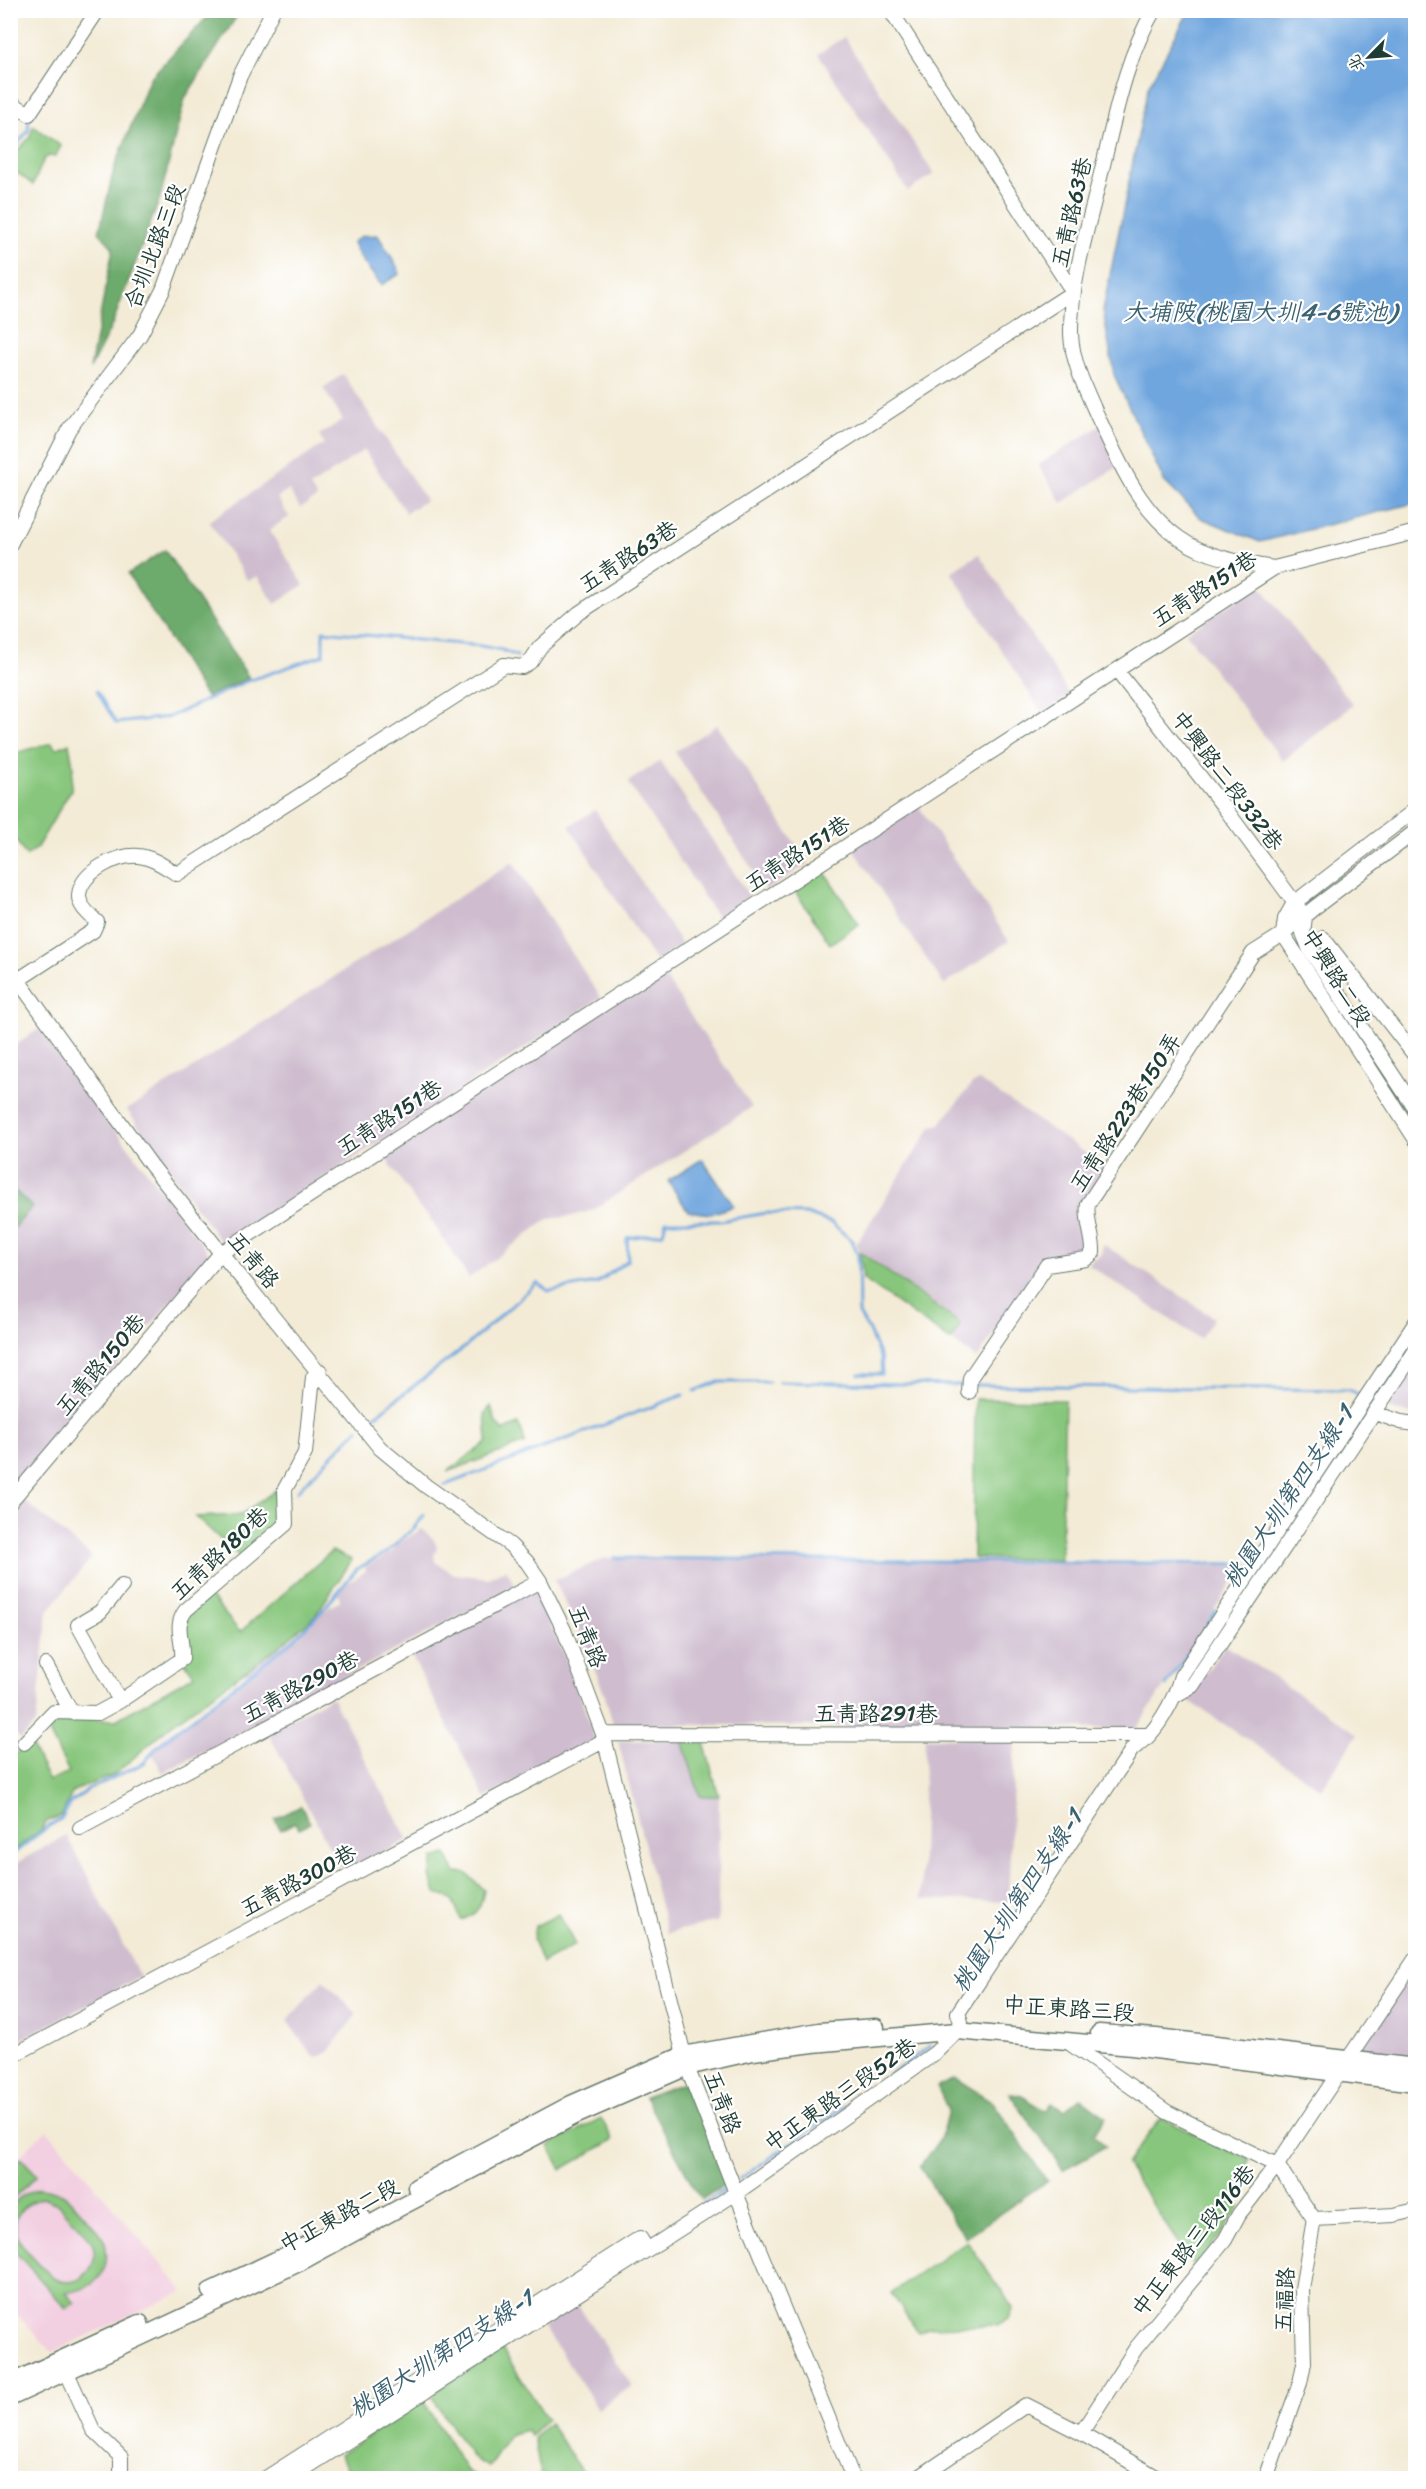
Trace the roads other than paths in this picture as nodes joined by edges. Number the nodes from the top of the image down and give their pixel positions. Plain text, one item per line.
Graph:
1 (98, 10) edge
2 (273, 10) edge
3 (890, 10) edge
4 (1154, 10) edge
5 (10, 102) edge
6 (1073, 292) junction
7 (1416, 532) edge
8 (10, 544) edge
9 (1274, 568) junction
10 (1117, 670) junction
11 (1416, 808) edge
12 (1416, 831) edge
13 (1294, 903) junction
14 (1305, 917) junction
15 (1284, 934) junction
16 (1323, 938) dead end
17 (13, 975) edge
18 (1416, 1058) edge
19 (1416, 1110) edge
20 (1416, 1140) edge
21 (221, 1253) junction
22 (1416, 1322) edge
23 (1416, 1350) edge
24 (320, 1371) junction
25 (969, 1392) dead end
26 (1375, 1413) junction
27 (1416, 1424) edge
28 (10, 1502) edge
29 (540, 1581) junction
30 (122, 1586) dead end
31 (46, 1665) dead end
32 (1176, 1695) junction
33 (120, 1701) junction
34 (72, 1713) junction
35 (1148, 1735) junction
36 (604, 1737) junction
37 (24, 1743) dead end
38 (80, 1828) dead end
39 (1416, 1958) edge
40 (959, 2027) junction
41 (1065, 2040) junction
42 (10, 2057) edge
43 (685, 2061) junction
44 (1344, 2066) junction
45 (1416, 2067) edge
46 (1416, 2083) edge
47 (1277, 2165) junction
48 (736, 2193) junction
49 (1416, 2210) edge
50 (1314, 2219) junction
51 (647, 2249) junction
52 (64, 2365) junction
53 (10, 2384) edge
54 (10, 2398) edge
55 (1081, 2433) junction
56 (121, 2478) edge
57 (266, 2478) edge
58 (290, 2478) edge
59 (853, 2478) edge
60 (918, 2478) edge
61 (1158, 2478) edge
62 (1266, 2478) edge

1 - 5 street
2 - 8 street, 合圳北路三段
3 - 6 street
4 - 6 street, 五青路63巷
6 - 9 street
6 - 17 street, 五青路63巷
7 - 9 street, 五青路151巷
9 - 10 street, 五青路151巷
10 - 13 street, 中興路二段332巷
10 - 21 street, 五青路151巷
11 - 13 street, 中興路二段
12 - 14 street, 中興路二段
13 - 14 street, 中興路二段332巷
13 - 15 street, 中興路二段
14 - 15 street
14 - 19 street, 中興路二段
15 - 20 street, 中興路二段
15 - 25 street, 五青路223巷150弄
16 - 18 street
17 - 21 street, 五青路
21 - 24 street, 五青路
21 - 28 street, 五青路150巷
22 - 32 street
23 - 26 street
24 - 29 street, 五青路
24 - 33 street, 五青路180巷
26 - 27 street
26 - 32 street
29 - 36 street, 五青路
29 - 38 street, 五青路290巷
30 - 33 street
31 - 34 street
32 - 35 street
33 - 34 street, 五青路180巷
34 - 37 street, 五青路180巷
35 - 36 street, 五青路291巷
35 - 40 street
36 - 42 street, 五青路300巷
36 - 43 street, 五青路
39 - 44 street, 中正東路三段116巷
40 - 41 main road, 中正東路三段
40 - 43 main road, 中正東路三段
40 - 44 main road, 中正東路三段
40 - 48 street, 中正東路三段52巷
41 - 44 main road, 中正東路三段
41 - 47 street
43 - 48 street, 五青路
43 - 52 main road, 中正東路二段
44 - 45 main road, 中正東路三段
44 - 46 main road, 中正東路三段
44 - 47 street, 中正東路三段116巷
47 - 50 street
47 - 55 street, 中正東路三段116巷
48 - 51 street, 中正東路三段52巷
48 - 59 street, 五青路
49 - 50 street
50 - 62 street, 五福路
51 - 57 street
51 - 58 street, 中正東路三段52巷
52 - 53 main road, 中正東路二段
52 - 54 main road, 中正東路二段
52 - 56 street
55 - 60 street
55 - 61 street

